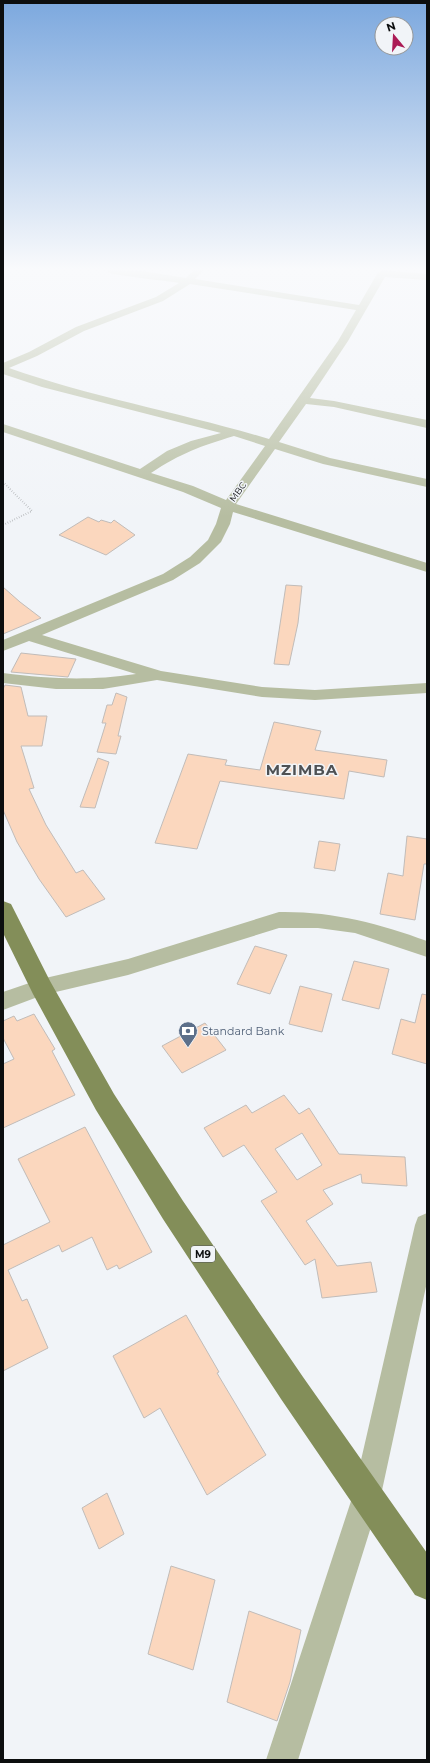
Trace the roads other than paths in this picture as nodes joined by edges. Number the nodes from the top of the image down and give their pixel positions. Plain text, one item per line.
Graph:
1 (36, 352) edge
2 (335, 352) edge
3 (3, 368) edge
4 (303, 400) junction
5 (427, 424) edge
6 (3, 428) edge
7 (283, 430) junction
8 (233, 432) junction
9 (272, 446) junction
10 (142, 473) junction
11 (427, 483) edge
12 (228, 506) junction
13 (427, 568) edge
14 (29, 636) junction
15 (3, 646) edge
16 (159, 676) junction
17 (3, 678) edge
18 (427, 688) edge
19 (3, 910) edge
20 (427, 949) edge
21 (41, 987) junction
22 (3, 1001) edge
23 (427, 1225) edge
24 (367, 1495) junction
25 (427, 1583) edge
26 (282, 1760) edge

1 - 3 street
2 - 4 street, MBC
3 - 8 street
4 - 5 street
4 - 7 street, MBC
6 - 10 street
7 - 8 street
7 - 9 street, MBC
8 - 9 street
8 - 10 street
9 - 11 street
9 - 12 street, MBC
10 - 12 street
12 - 13 street
12 - 14 street, MBC
14 - 15 street, MBC
14 - 16 street
16 - 17 street
16 - 18 street
19 - 21 main road, M9
20 - 21 street
21 - 22 street
21 - 24 main road, M9
23 - 24 street
24 - 25 main road, M9
24 - 26 street

